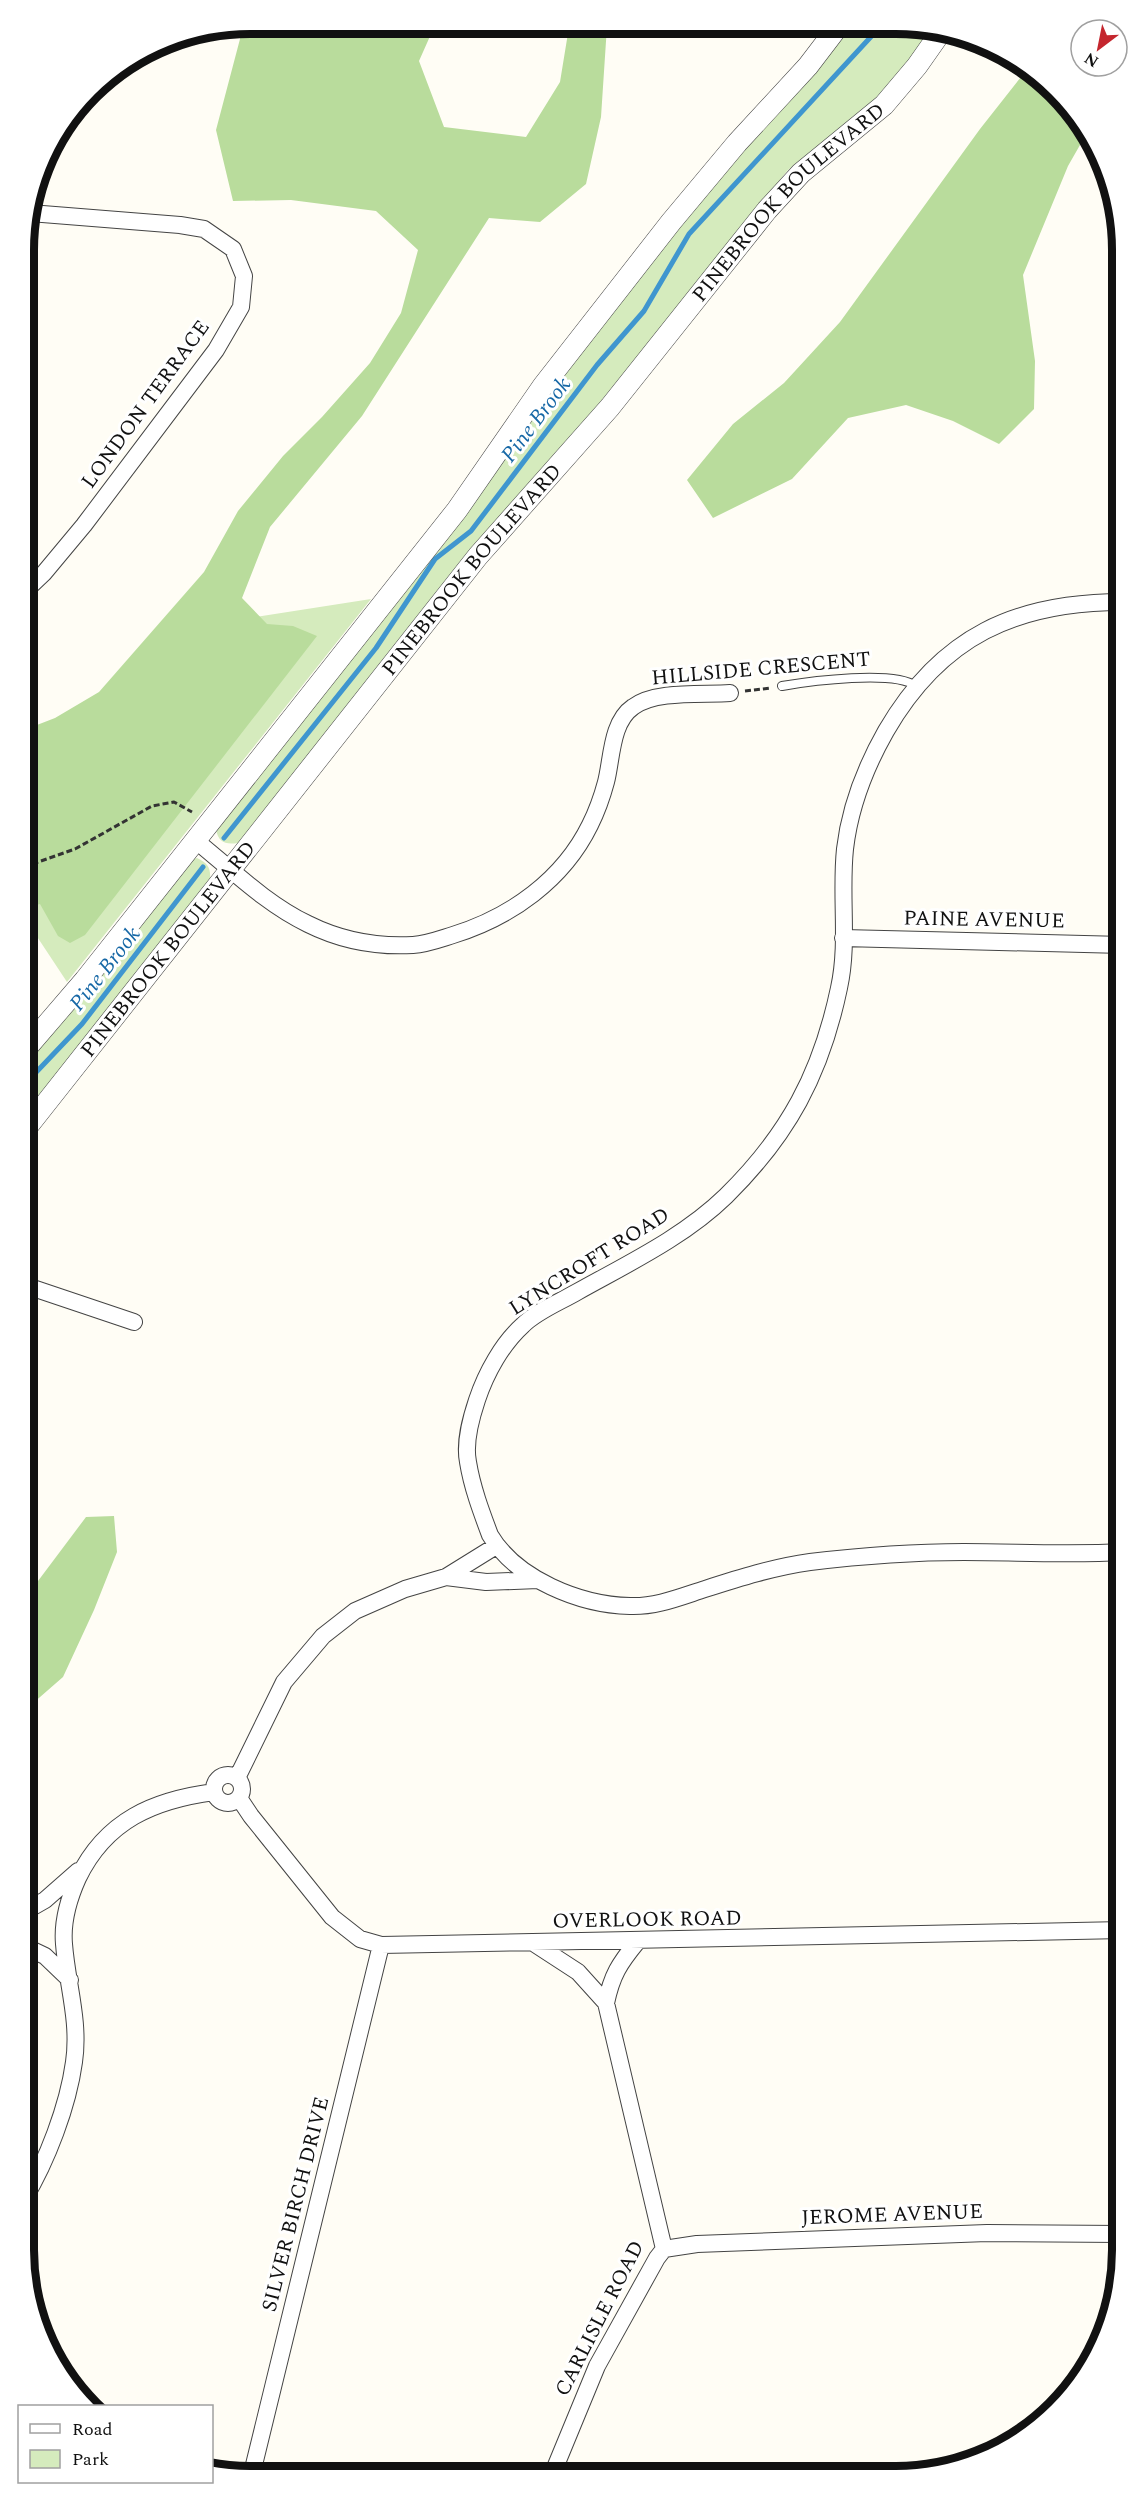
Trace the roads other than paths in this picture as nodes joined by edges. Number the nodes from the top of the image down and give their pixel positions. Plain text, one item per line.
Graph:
1 (832, 34) edge
2 (936, 38) edge
3 (38, 214) edge
4 (34, 582) edge
5 (1112, 603) edge
6 (782, 686) road end
7 (916, 686) junction
8 (730, 693) road end
9 (195, 840) junction
10 (231, 869) junction
11 (843, 938) junction
12 (1112, 945) edge
13 (34, 1039) edge
14 (34, 1118) edge
15 (34, 1288) edge
16 (134, 1322) dead end
17 (496, 1546) junction
18 (1112, 1552) edge
19 (446, 1577) junction
20 (537, 1580) junction
21 (237, 1778) junction
22 (214, 1792) junction
23 (239, 1798) junction
24 (84, 1867) junction
25 (34, 1906) edge
26 (1112, 1930) edge
27 (637, 1942) junction
28 (535, 1944) junction
29 (381, 1946) junction
30 (34, 1951) edge
31 (70, 1980) junction
32 (606, 2003) junction
33 (34, 2181) edge
34 (1112, 2234) edge
35 (664, 2249) junction
36 (254, 2466) edge
37 (556, 2466) edge

1 - 9 street
2 - 10 street, PINEBROOK BOULEVARD
3 - 4 street, LONDON TERRACE
5 - 7 street, LYNCROFT ROAD
6 - 7 lane, HILLSIDE CRESCENT
7 - 11 street, LYNCROFT ROAD
8 - 10 street, HILLSIDE CRESCENT
9 - 10 street, HILLSIDE CRESCENT
9 - 13 street
10 - 14 street, PINEBROOK BOULEVARD
11 - 12 street, PAINE AVENUE
11 - 17 street, LYNCROFT ROAD
15 - 16 street
17 - 19 street
17 - 20 street, LYNCROFT ROAD
18 - 20 street, LYNCROFT ROAD
19 - 20 street
19 - 21 street
21 - 22 street
21 - 23 street
22 - 23 street
22 - 24 street
23 - 29 street, OVERLOOK ROAD
24 - 25 street
24 - 31 street
26 - 27 street, OVERLOOK ROAD
27 - 28 street, OVERLOOK ROAD
27 - 32 street, CARLISLE ROAD
28 - 29 street, OVERLOOK ROAD
28 - 32 street, CARLISLE ROAD
29 - 36 street, SILVER BIRCH DRIVE
30 - 31 street
31 - 33 street
32 - 35 street, CARLISLE ROAD
34 - 35 street, JEROME AVENUE
35 - 37 street, CARLISLE ROAD

